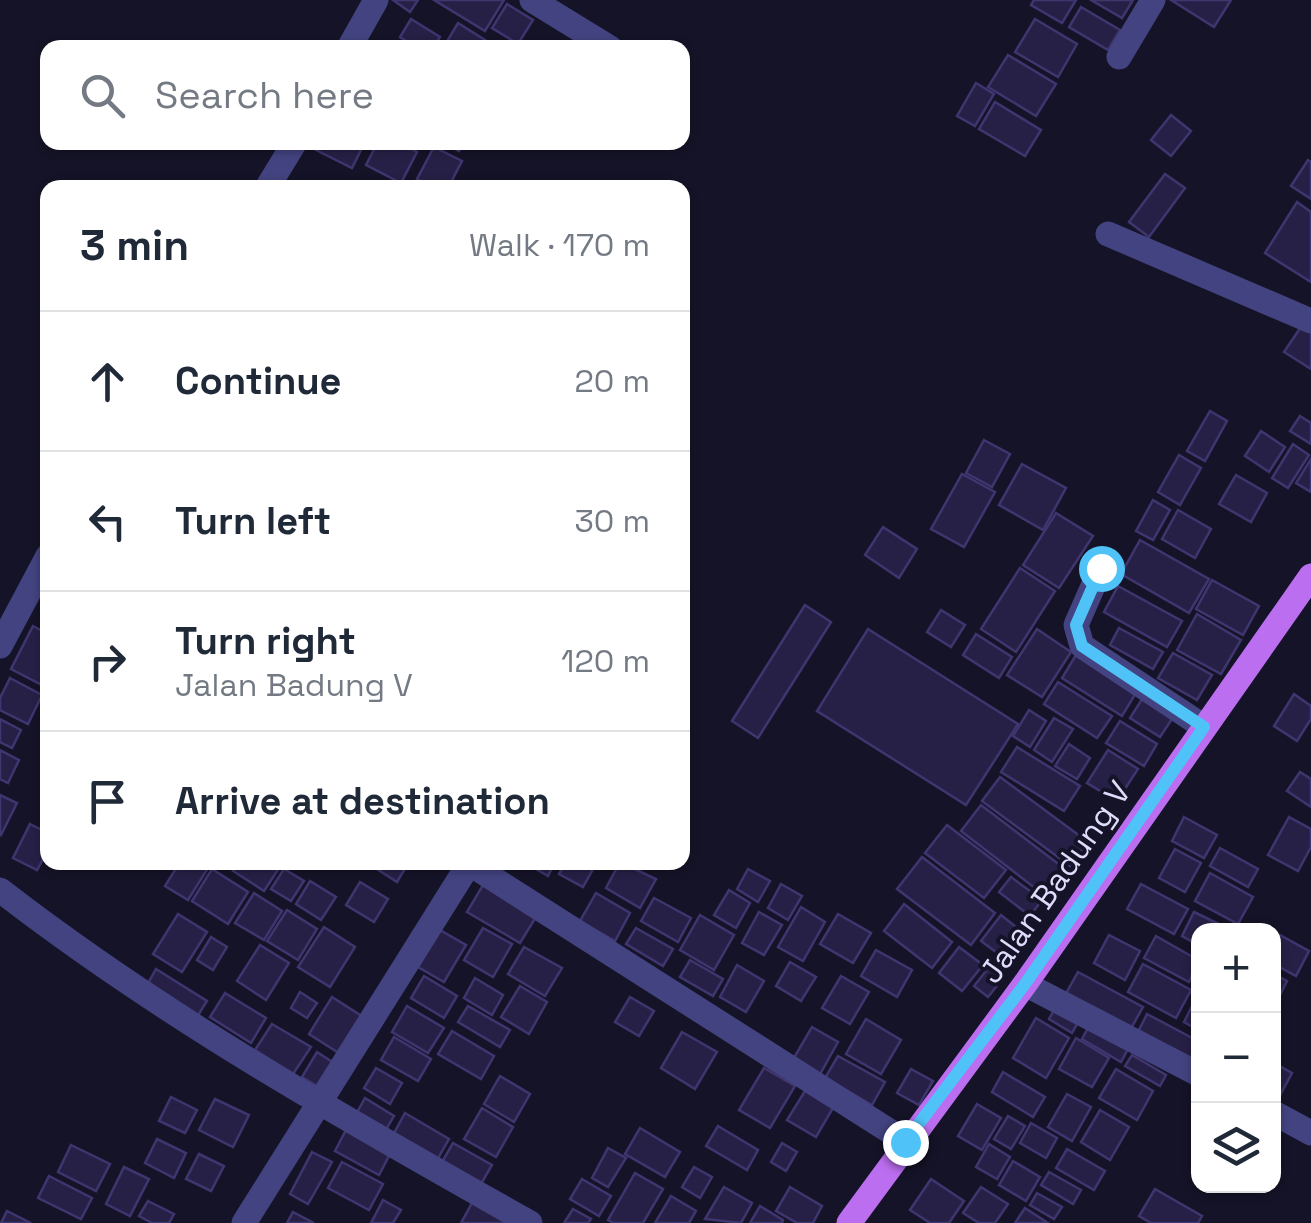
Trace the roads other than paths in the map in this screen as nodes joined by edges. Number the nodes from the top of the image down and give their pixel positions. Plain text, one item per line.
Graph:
1 (376, 0) edge
2 (532, 0) edge
3 (1153, 0) edge
4 (354, 40) edge
5 (597, 40) edge
6 (1119, 56) dead end
7 (290, 150) edge
8 (272, 180) edge
9 (1108, 234) dead end
10 (1311, 321) edge
11 (1101, 568) dead end
12 (1311, 576) edge
13 (40, 588) edge
14 (0, 646) edge
15 (1204, 727) junction
16 (464, 870) edge
17 (479, 870) edge
18 (0, 890) edge
19 (1025, 984) junction
20 (1191, 1070) edge
21 (320, 1103) junction
22 (1281, 1117) edge
23 (1311, 1133) edge
24 (905, 1142) junction
25 (244, 1223) edge
26 (530, 1223) edge
27 (849, 1223) edge

1 - 4 street
2 - 5 street
3 - 6 street
7 - 8 street
9 - 10 street
11 - 15 street
12 - 15 main road, Jalan Badung V
13 - 14 street
15 - 19 main road, Jalan Badung V
16 - 21 street
17 - 24 street
18 - 21 street
19 - 20 street
19 - 24 main road, Jalan Badung V
21 - 25 street
21 - 26 street
22 - 23 street
24 - 27 main road, Jalan Badung V

